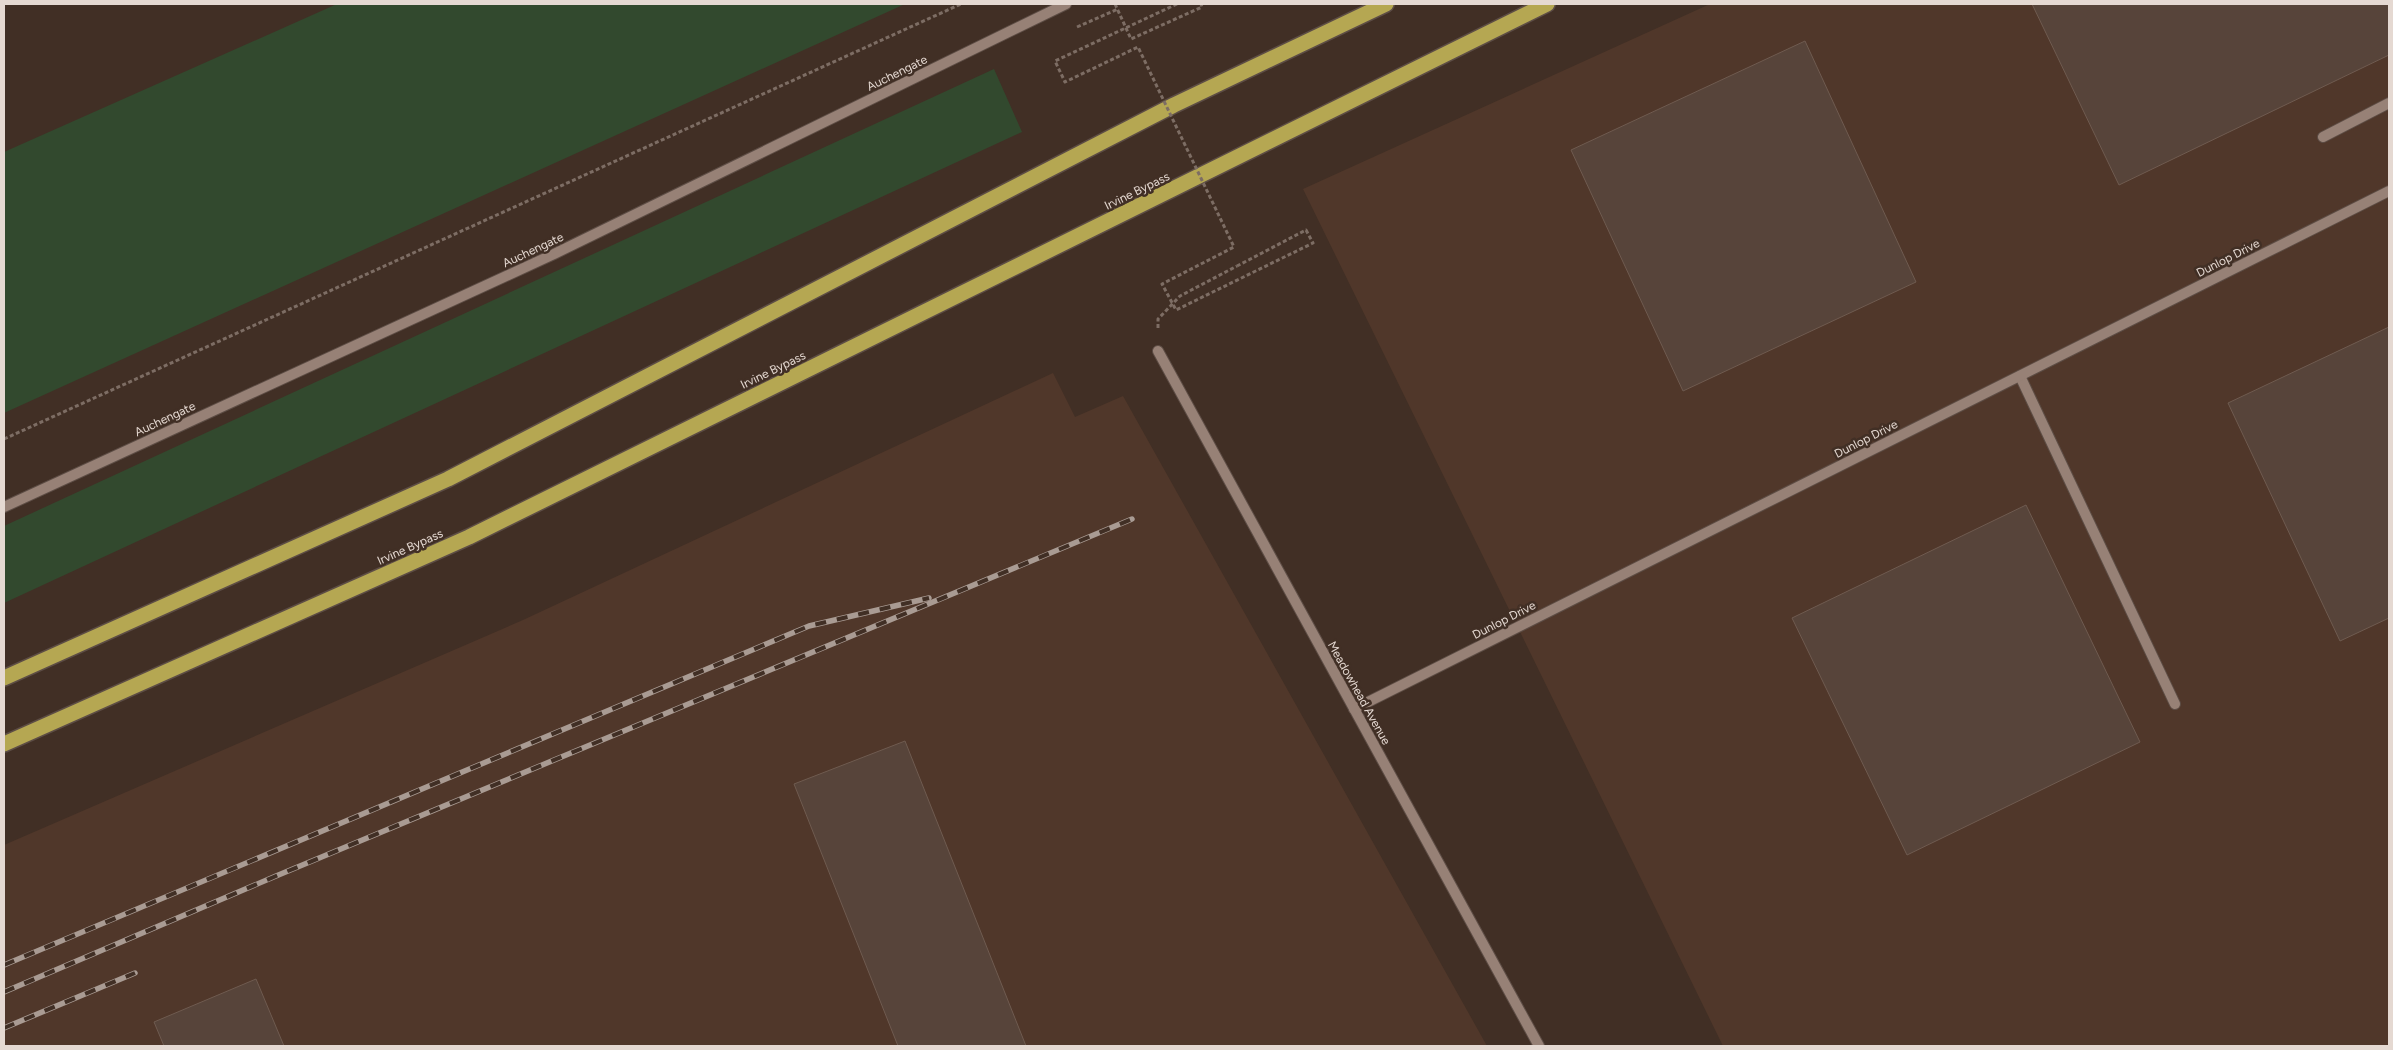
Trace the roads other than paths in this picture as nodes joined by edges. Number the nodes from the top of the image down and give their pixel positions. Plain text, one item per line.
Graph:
1 (1066, 4) edge
2 (1386, 4) edge
3 (1547, 4) edge
4 (2389, 103) edge
5 (2322, 136) dead end
6 (2389, 191) edge
7 (1158, 351) road end
8 (2020, 376) junction
9 (4, 507) edge
10 (4, 678) edge
11 (2175, 704) dead end
12 (1354, 709) junction
13 (4, 744) edge
14 (1539, 1046) edge

1 - 9 street, Auchengate
2 - 10 highway
3 - 13 highway, Irvine Bypass
4 - 5 street
6 - 8 street, Dunlop Drive
7 - 12 street, Meadowhead Avenue
8 - 11 street
8 - 12 street, Dunlop Drive
12 - 14 street, Meadowhead Avenue

